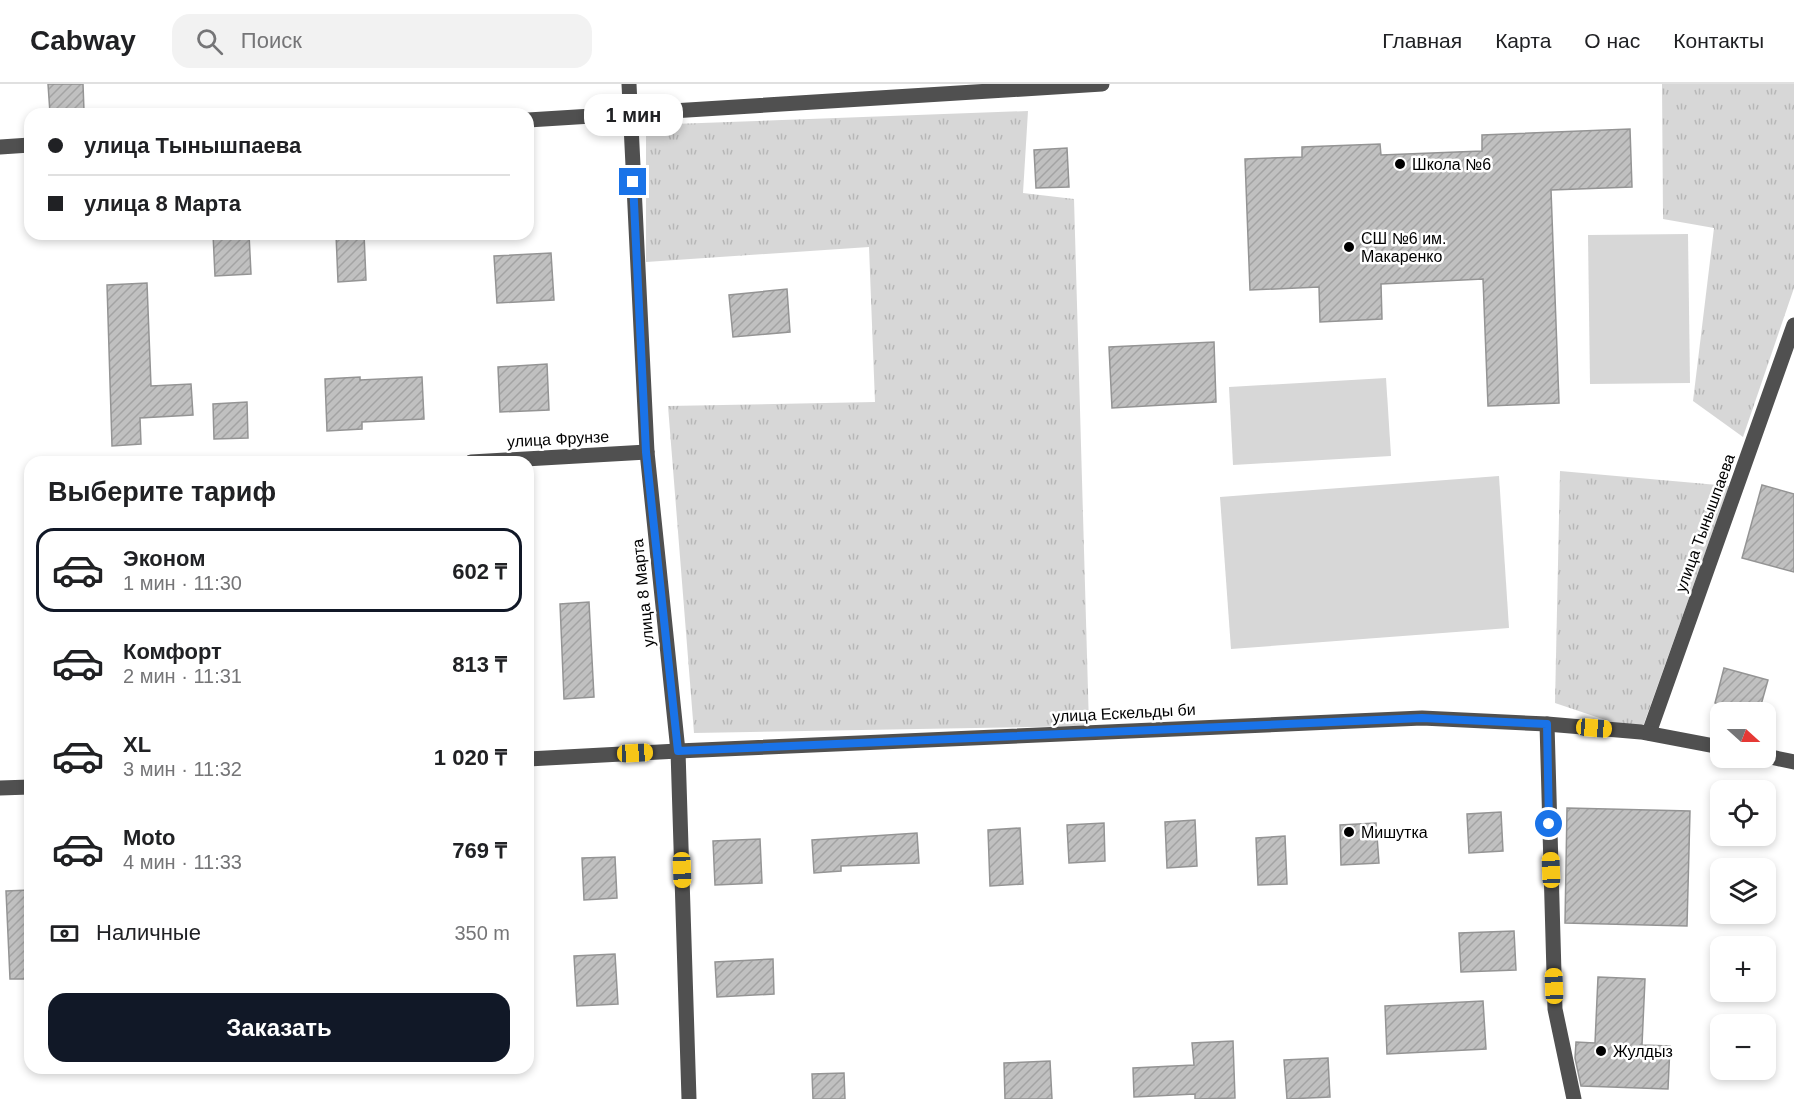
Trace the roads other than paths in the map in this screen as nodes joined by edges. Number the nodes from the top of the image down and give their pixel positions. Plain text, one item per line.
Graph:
1 (629, 84) edge
2 (1102, 84) edge
3 (630, 115) junction
4 (534, 120) edge
5 (24, 146) edge
6 (0, 147) edge
7 (1794, 325) edge
8 (646, 452) junction
9 (534, 458) edge
10 (1547, 724) junction
11 (1649, 733) junction
12 (1710, 745) edge
13 (678, 751) junction
14 (1776, 758) edge
15 (534, 759) edge
16 (1794, 762) edge
17 (24, 786) edge
18 (0, 788) edge
19 (689, 1099) edge
20 (1574, 1099) edge

1 - 3 street, улица 8 Марта
2 - 3 street
3 - 4 street
3 - 8 street, улица 8 Марта
5 - 6 street
7 - 11 street, улица Тынышпаева
8 - 9 street, улица Фрунзе
8 - 13 street, улица 8 Марта
10 - 11 street, улица Ескельды би
10 - 13 street, улица Ескельды би
10 - 20 street
11 - 12 street, улица Ескельды би
13 - 15 street, улица Ескельды би
13 - 19 street, улица 8 Марта
14 - 16 street
17 - 18 street

